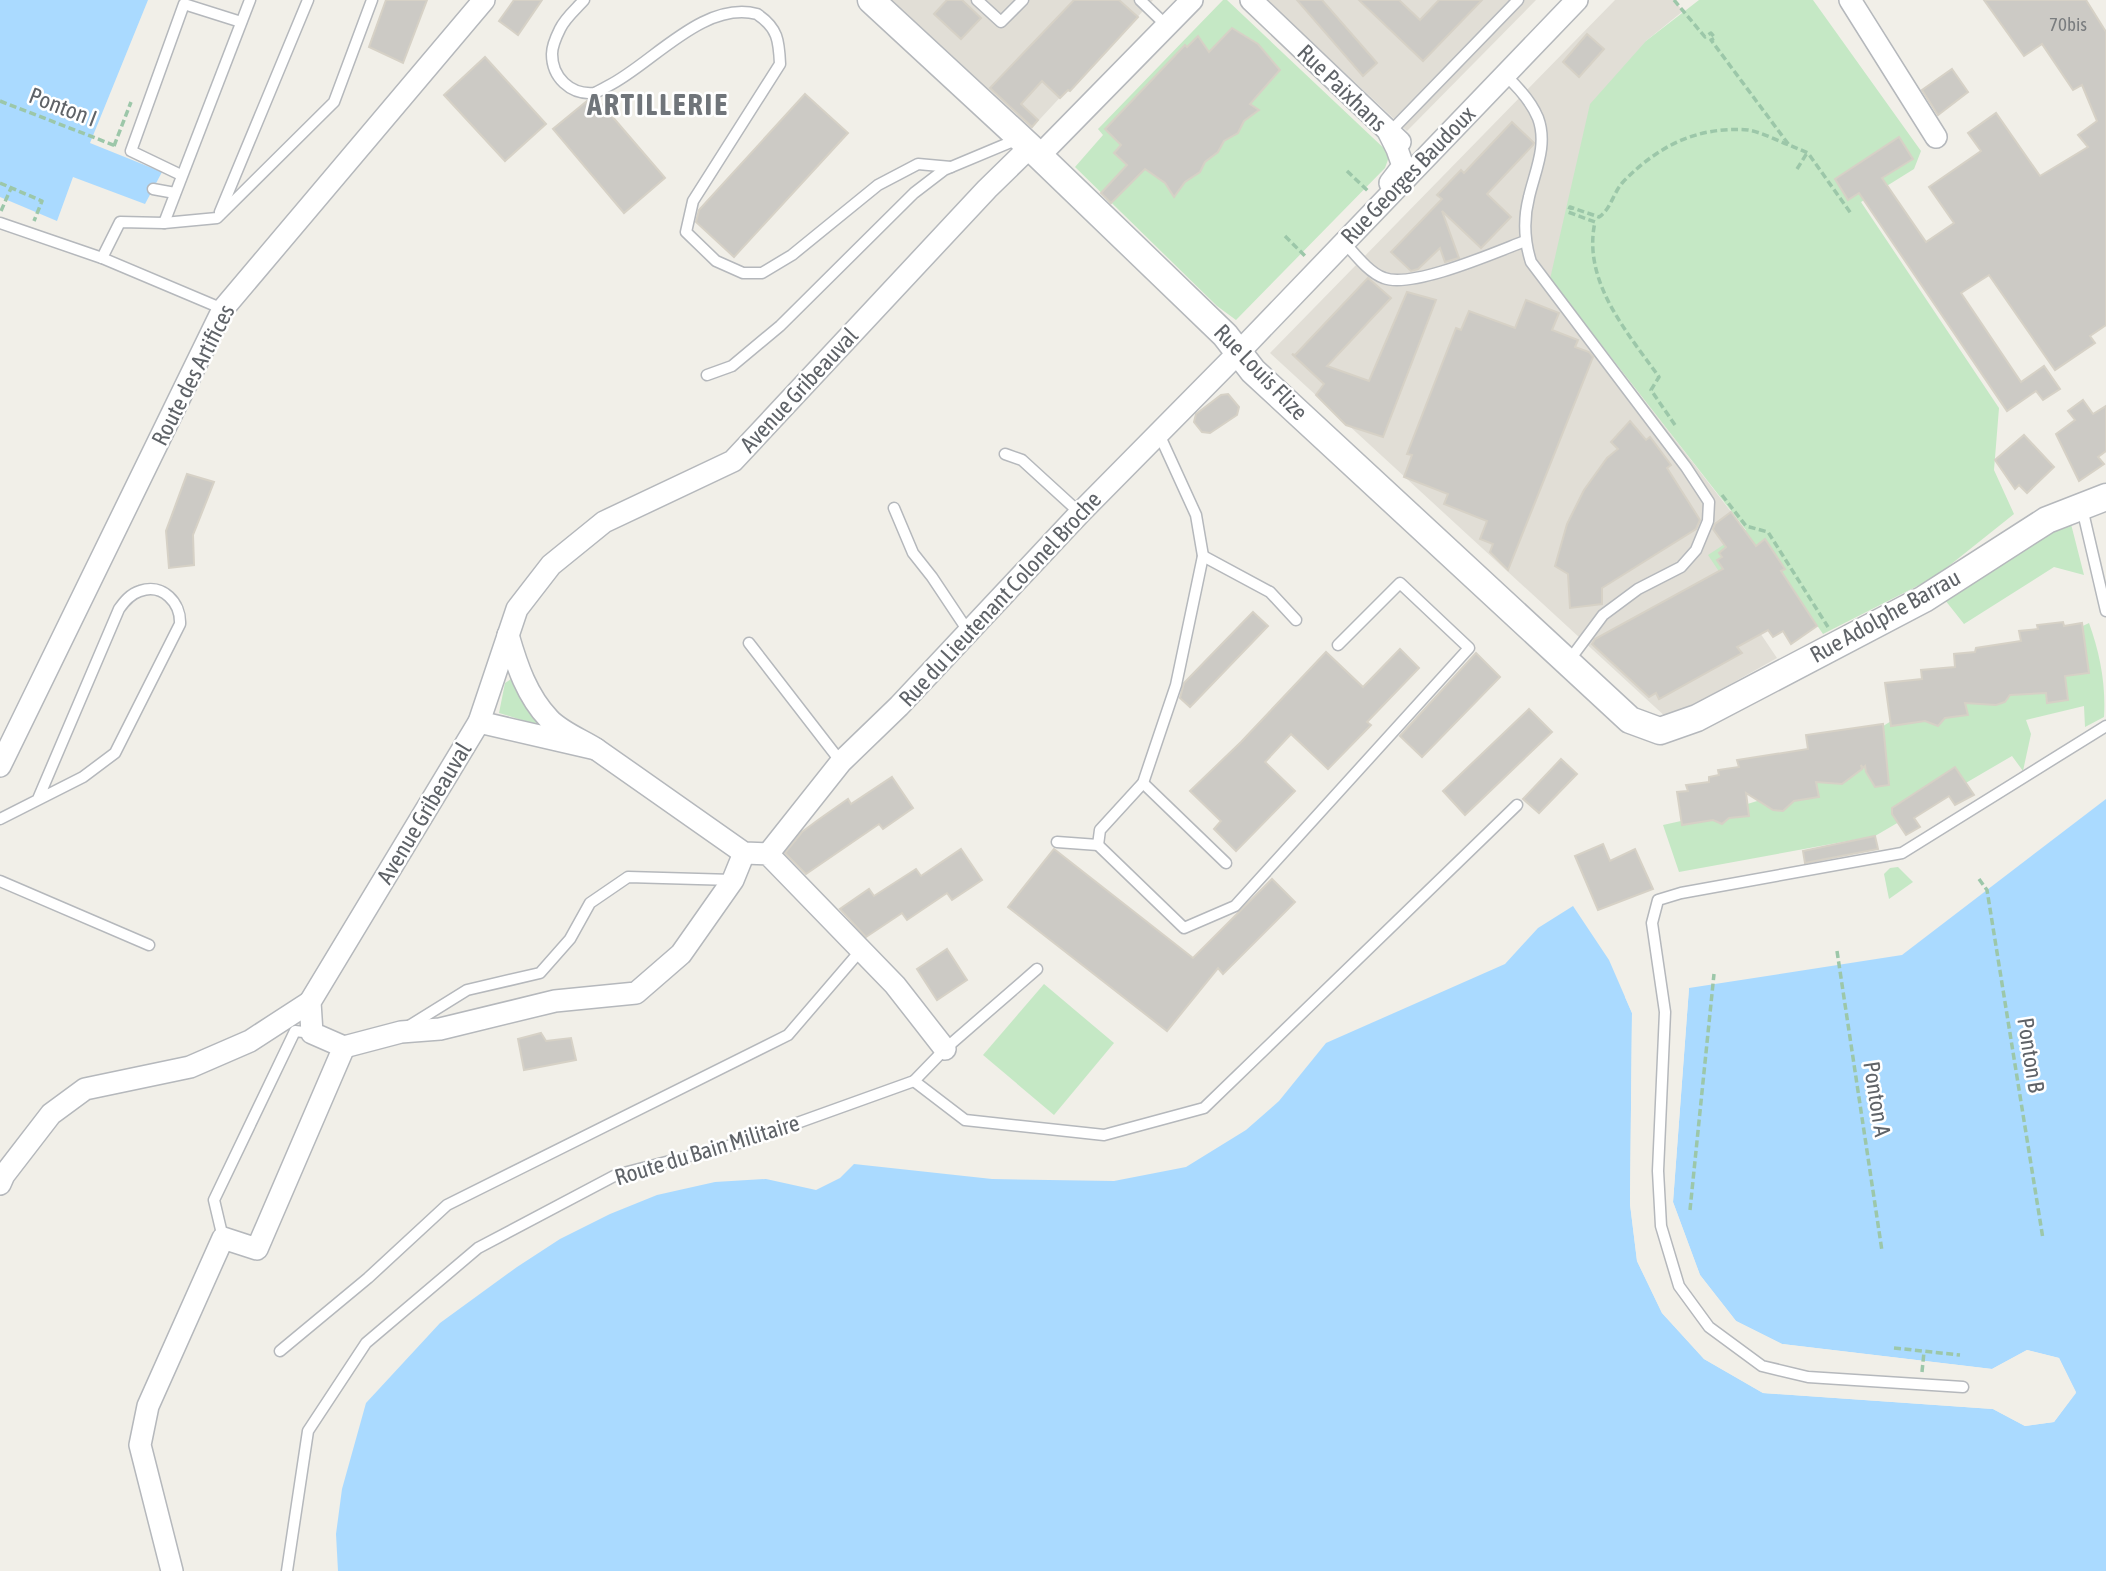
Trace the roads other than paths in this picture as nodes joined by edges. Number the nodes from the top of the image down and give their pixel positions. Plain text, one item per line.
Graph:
1 (250, 0) edge
2 (308, 0) edge
3 (372, 0) edge
4 (484, 0) edge
5 (584, 0) edge
6 (871, 0) edge
7 (976, 0) edge
8 (1023, 0) edge
9 (1140, 0) edge
10 (1192, 0) edge
11 (1251, 0) edge
12 (1518, 0) edge
13 (1577, 0) edge
14 (1850, 0) edge
15 (242, 22) junction
16 (1167, 26) junction
17 (1505, 75) junction
18 (1389, 133) junction
19 (1936, 136) dead end
20 (1443, 137) junction
21 (1030, 147) junction
22 (951, 167) junction
23 (181, 175) junction
24 (153, 189) dead end
25 (175, 193) junction
26 (217, 218) junction
27 (0, 223) edge
28 (164, 223) junction
29 (1525, 241) junction
30 (1344, 242) junction
31 (102, 258) junction
32 (223, 309) junction
33 (1233, 343) junction
34 (708, 374) dead end
35 (1159, 434) junction
36 (1005, 454) dead end
37 (2094, 502) edge
38 (894, 508) dead end
39 (1080, 513) junction
40 (1203, 556) junction
41 (2106, 611) edge
42 (1296, 620) dead end
43 (968, 631) junction
44 (508, 635) junction
45 (749, 643) dead end
46 (1338, 645) dead end
47 (1568, 662) junction
48 (479, 722) junction
49 (2106, 726) edge
50 (1660, 731) joint
51 (596, 749) junction
52 (841, 762) junction
53 (0, 766) edge
54 (1143, 783) junction
55 (38, 799) junction
56 (1517, 804) dead end
57 (0, 819) edge
58 (1057, 842) dead end
59 (1098, 845) junction
60 (744, 853) junction
61 (768, 855) junction
62 (1226, 863) dead end
63 (733, 880) junction
64 (0, 881) edge
65 (149, 945) dead end
66 (861, 950) junction
67 (1037, 969) dead end
68 (310, 1002) junction
69 (401, 1032) junction
70 (312, 1033) junction
71 (344, 1046) junction
72 (945, 1049) junction
73 (914, 1081) junction
74 (0, 1184) edge
75 (223, 1238) junction
76 (280, 1351) dead end
77 (1963, 1387) dead end
78 (172, 1571) edge
79 (287, 1571) edge

1 - 15 lane
2 - 26 lane
3 - 26 lane
4 - 32 street, Route des Artifices
5 - 22 lane
6 - 21 street, Rue Louis Flize
7 - 8 lane
9 - 16 lane
10 - 16 street, Avenue Gribeauval
11 - 18 street, Rue Paixhans
12 - 18 lane
13 - 17 street, Rue Georges Baudoux
14 - 19 street
15 - 23 lane
15 - 23 lane
16 - 21 street, Avenue Gribeauval
17 - 20 street, Rue Georges Baudoux
17 - 29 lane
18 - 20 street, Rue Paixhans
18 - 33 street, Rue Georges Baudoux
20 - 30 street, Rue Georges Baudoux
21 - 22 lane
21 - 33 street, Rue Louis Flize
21 - 44 street, Avenue Gribeauval
22 - 34 lane
23 - 25 lane
24 - 25 lane
25 - 28 lane
26 - 28 lane
27 - 31 lane
28 - 31 lane
29 - 30 lane
29 - 47 lane
30 - 33 street, Rue Georges Baudoux
31 - 32 lane
32 - 53 street, Route des Artifices
33 - 35 street, Rue du Lieutenant Colonel Broche
33 - 47 street, Rue Louis Flize
35 - 39 street, Rue du Lieutenant Colonel Broche
35 - 40 lane
36 - 39 lane
37 - 41 lane
37 - 50 street, Rue Adolphe Barrau
38 - 43 lane
39 - 43 street, Rue du Lieutenant Colonel Broche
40 - 42 lane
40 - 54 lane
43 - 52 street, Rue du Lieutenant Colonel Broche
44 - 48 street, Avenue Gribeauval
44 - 51 street
45 - 52 lane
46 - 59 lane
47 - 50 street, Rue Louis Flize
48 - 51 street
48 - 68 street, Avenue Gribeauval
49 - 77 lane
51 - 60 street
52 - 61 street, Rue du Lieutenant Colonel Broche
54 - 59 lane
54 - 62 lane
55 - 55 lane
55 - 57 lane
56 - 73 lane
58 - 59 lane
60 - 61 street
60 - 63 street
61 - 66 street
63 - 69 street
63 - 69 lane
64 - 65 lane
66 - 72 street
66 - 76 lane
67 - 72 lane, Route du Bain Militaire
68 - 70 street
68 - 74 street
69 - 71 street
70 - 71 street
70 - 75 lane
71 - 75 street
72 - 73 lane, Route du Bain Militaire
73 - 79 lane, Route du Bain Militaire
75 - 78 street

